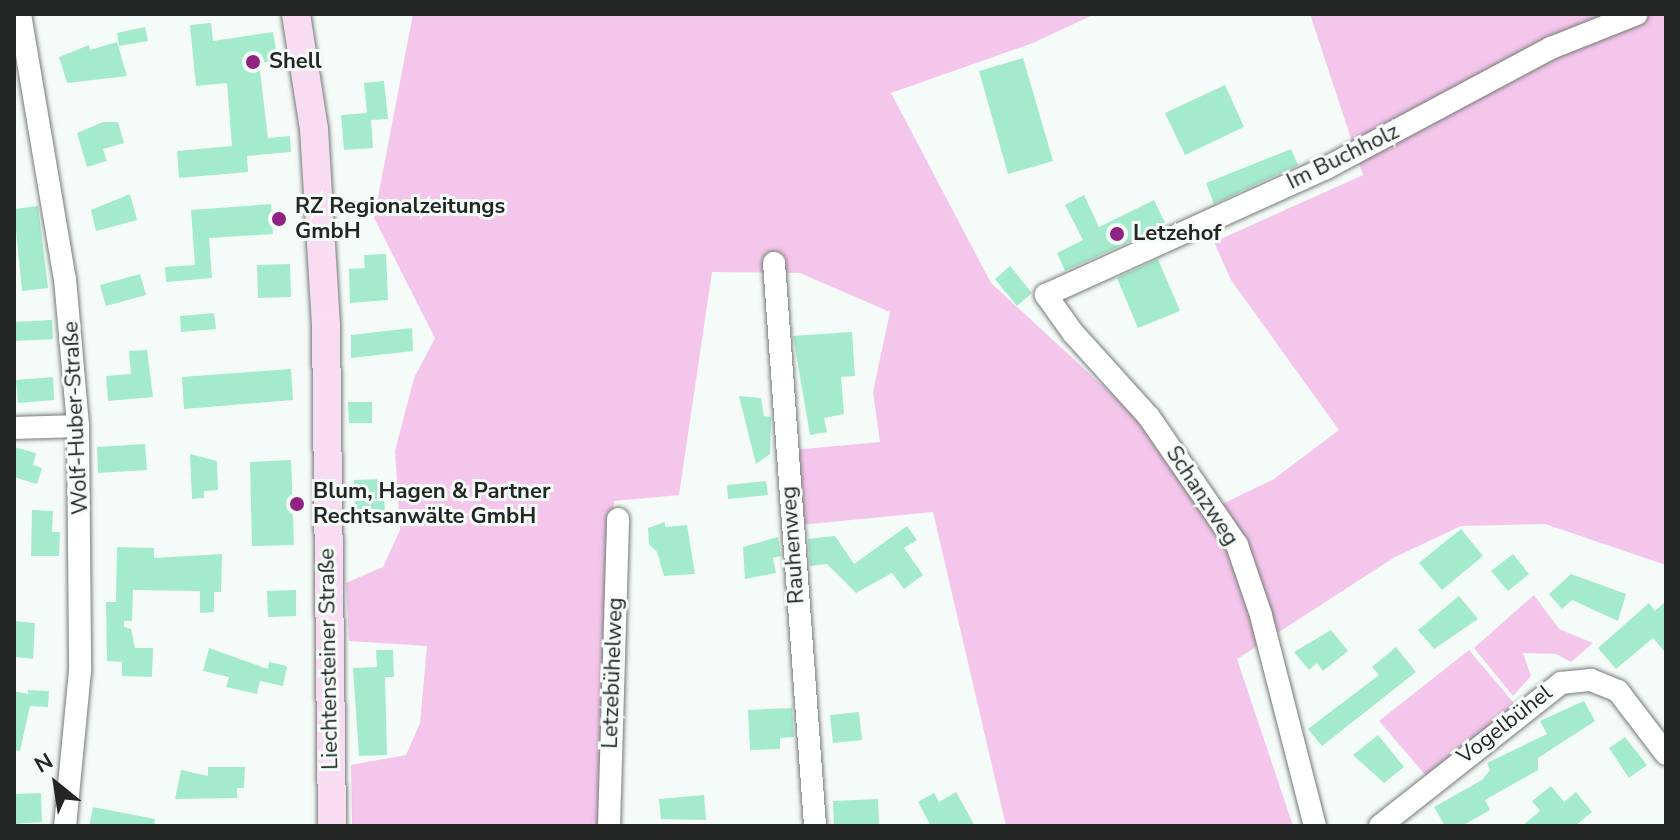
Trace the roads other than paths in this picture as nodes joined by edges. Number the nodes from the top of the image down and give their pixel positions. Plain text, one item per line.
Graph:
1 (20, 14) edge
2 (296, 14) edge
3 (1637, 14) edge
4 (24, 90) edge
5 (774, 263) dead end
6 (1046, 295) joint
7 (78, 426) junction
8 (14, 428) edge
9 (618, 519) dead end
10 (1666, 754) edge
11 (65, 826) edge
12 (332, 826) edge
13 (609, 826) edge
14 (815, 826) edge
15 (1315, 826) edge
16 (1380, 826) edge

1 - 4 street, Wolf-Huber-Straße
2 - 12 main road, Liechtensteiner Straße
3 - 6 street, Im Buchholz
4 - 7 street, Wolf-Huber-Straße
5 - 14 street, Rauhenweg
6 - 15 street, Schanzweg
7 - 8 street
7 - 11 street, Wolf-Huber-Straße
9 - 13 street, Letzebühelweg
10 - 16 street, Vogelbühel

